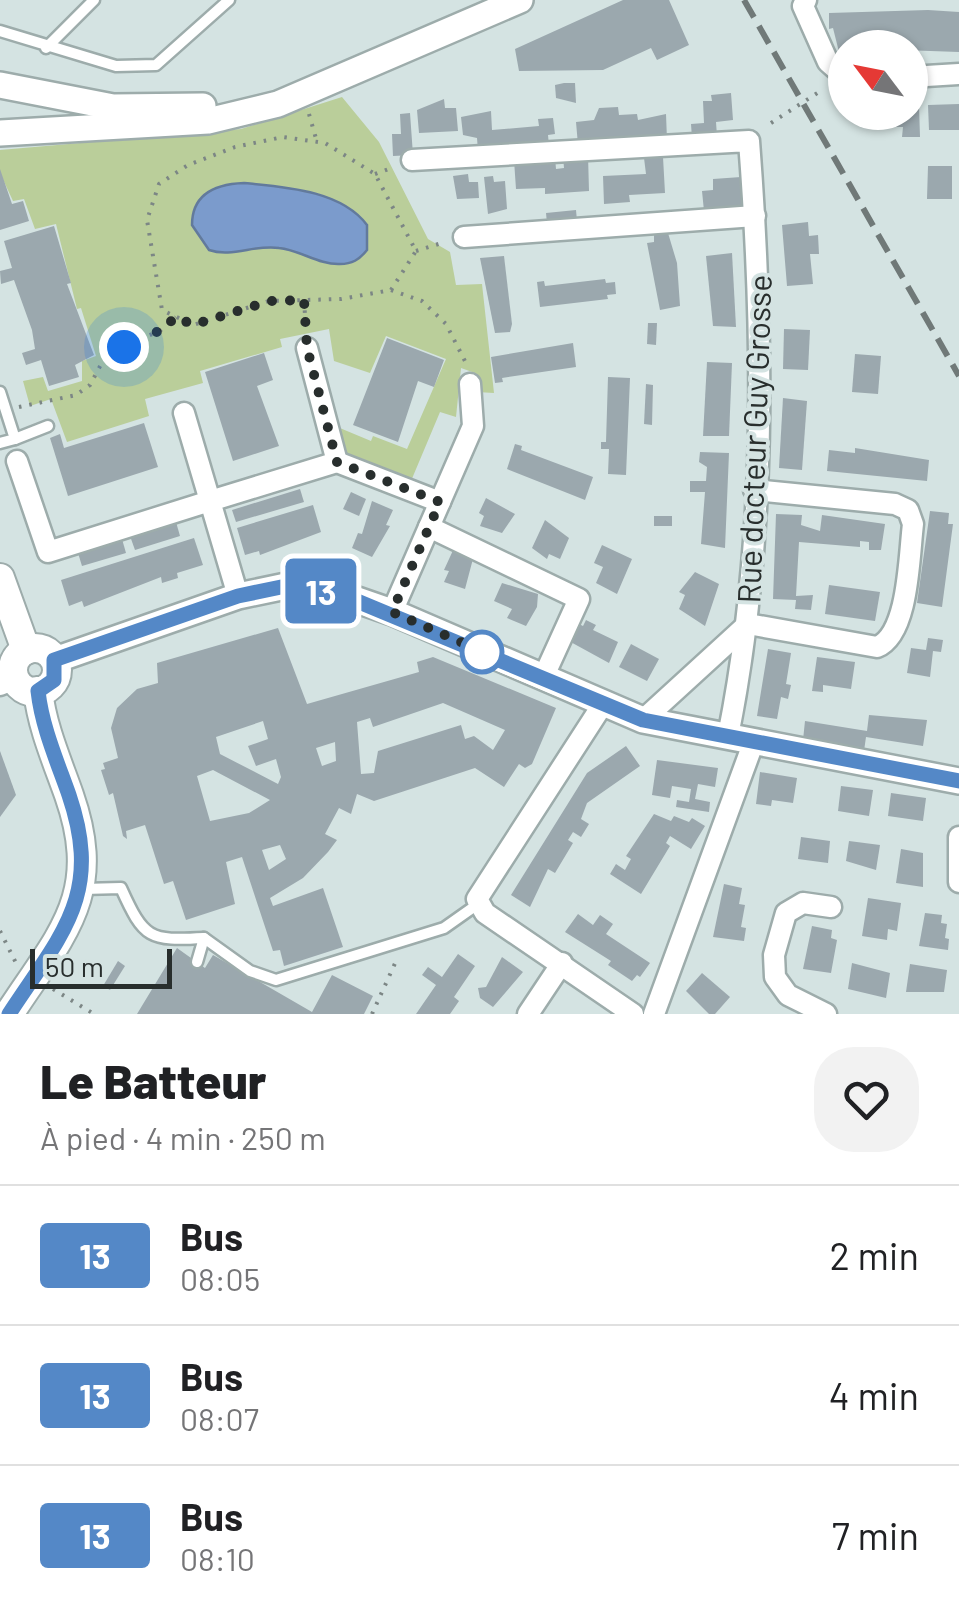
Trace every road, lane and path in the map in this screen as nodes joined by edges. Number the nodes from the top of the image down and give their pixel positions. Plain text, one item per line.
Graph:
1 (94, 0) edge
2 (229, 0) edge
3 (520, 0) edge
4 (806, 0) edge
5 (0, 32) edge
6 (46, 48) junction
7 (828, 62) edge
8 (959, 74) edge
9 (350, 76) junction
10 (928, 76) edge
11 (0, 85) edge
12 (822, 90) dead end
13 (308, 110) dead end
14 (771, 123) dead end
15 (0, 133) edge
16 (317, 142) junction
17 (412, 160) dead end
18 (755, 216) junction
19 (464, 237) joint
20 (416, 250) junction
21 (391, 290) junction
22 (304, 300) junction
23 (176, 317) junction
24 (307, 348) joint
25 (470, 384) joint
26 (0, 392) edge
27 (6, 411) junction
28 (184, 413) dead end
29 (48, 426) dead end
30 (15, 439) junction
31 (0, 444) edge
32 (17, 461) dead end
33 (337, 462) junction
34 (754, 490) junction
35 (210, 501) junction
36 (440, 502) junction
37 (429, 527) junction
38 (0, 578) edge
39 (238, 596) junction
40 (392, 612) junction
41 (748, 624) junction
42 (26, 650) junction
43 (54, 660) junction
44 (542, 678) junction
45 (18, 685) edge
46 (603, 704) junction
47 (643, 720) junction
48 (728, 736) junction
49 (754, 741) junction
50 (959, 780) edge
51 (959, 838) edge
52 (959, 882) edge
53 (82, 889) junction
54 (478, 898) junction
55 (831, 907) dead end
56 (0, 932) edge
57 (204, 938) junction
58 (405, 940) junction
59 (197, 962) dead end
60 (562, 963) junction
61 (41, 981) junction
62 (9, 1014) edge
63 (94, 1014) edge
64 (372, 1014) edge
65 (528, 1014) edge
66 (632, 1014) edge
67 (654, 1014) edge
68 (826, 1014) edge

1 - 6 lane
2 - 6 lane
3 - 9 street
4 - 7 street
5 - 6 lane
8 - 10 street
9 - 11 street
9 - 15 street
12 - 14 path, bridge
13 - 16 path
16 - 20 path
16 - 23 path
17 - 18 street, Rue docteur Guy Grosse
18 - 19 street
18 - 34 street, Rue docteur Guy Grosse
19 - 20 path
20 - 21 path
21 - 22 path
21 - 25 path
22 - 23 path
22 - 24 path
23 - 27 path
24 - 33 street
25 - 36 street
26 - 27 lane
27 - 30 lane
28 - 35 street
29 - 30 lane
30 - 31 lane
32 - 35 street
33 - 35 street
33 - 36 street
34 - 41 street, Rue docteur Guy Grosse
34 - 41 street
35 - 39 street
36 - 37 street
37 - 40 street
37 - 44 street
38 - 42 main road
39 - 40 street
39 - 43 street
40 - 44 street
41 - 47 street
41 - 48 street, Rue docteur Guy Grosse
42 - 43 main road
42 - 45 main road
43 - 45 main road
44 - 46 street
45 - 53 main road
46 - 47 street
46 - 54 street
47 - 48 street
48 - 49 street
49 - 50 street
49 - 67 street
51 - 52 street
53 - 57 lane
53 - 61 main road
54 - 58 lane
54 - 60 street
55 - 68 street
56 - 61 path
57 - 58 lane
57 - 59 lane
58 - 64 path
60 - 65 street
60 - 66 street
61 - 62 main road
61 - 63 path

